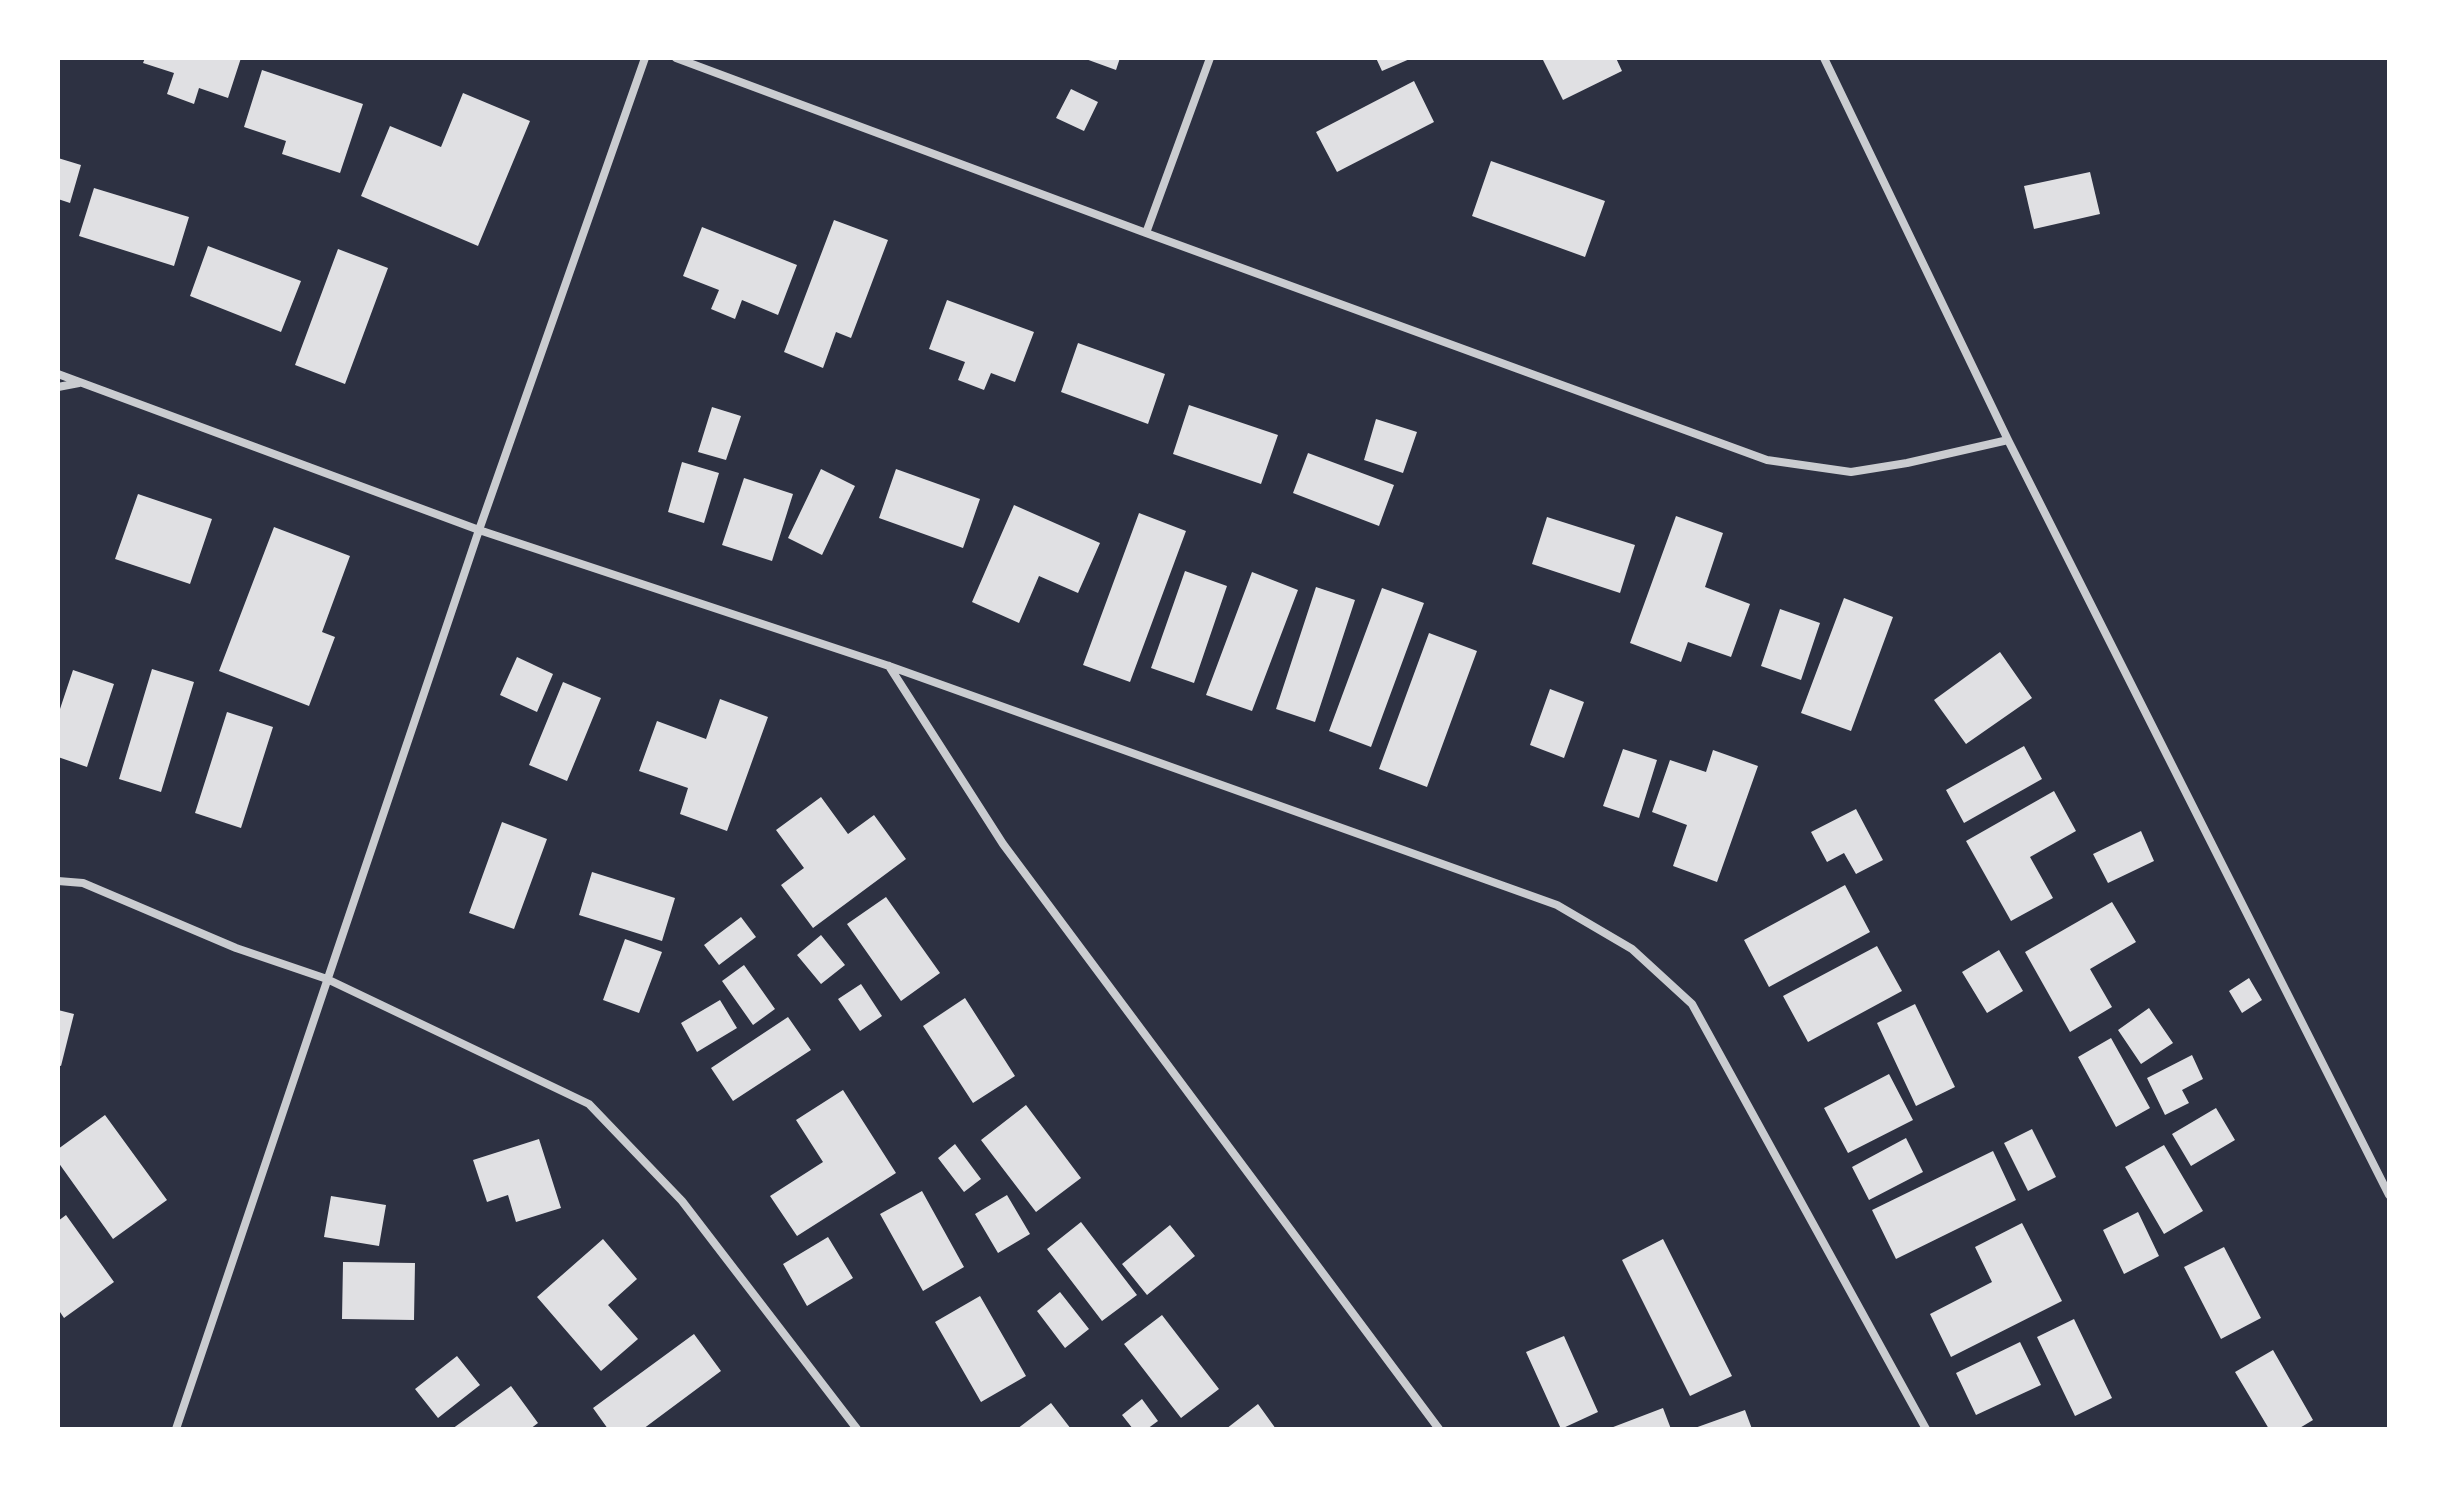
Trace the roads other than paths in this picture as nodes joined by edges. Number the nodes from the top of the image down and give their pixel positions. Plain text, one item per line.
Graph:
1 (645, 58) edge
2 (676, 58) edge
3 (1210, 58) edge
4 (1824, 58) edge
5 (1146, 233) junction
6 (58, 374) edge
7 (80, 382) junction
8 (58, 387) edge
9 (2008, 440) junction
10 (479, 530) junction
11 (889, 666) junction
12 (58, 881) edge
13 (327, 979) junction
14 (2389, 1195) edge
15 (176, 1429) edge
16 (857, 1429) edge
17 (1439, 1429) edge
18 (1926, 1429) edge

1 - 10 street
2 - 5 street
3 - 5 street
4 - 9 street
5 - 9 street
6 - 7 street
7 - 8 street
7 - 10 street
9 - 14 street
10 - 11 street
10 - 13 street
11 - 17 street
11 - 18 street
12 - 13 street
13 - 15 street
13 - 16 street

